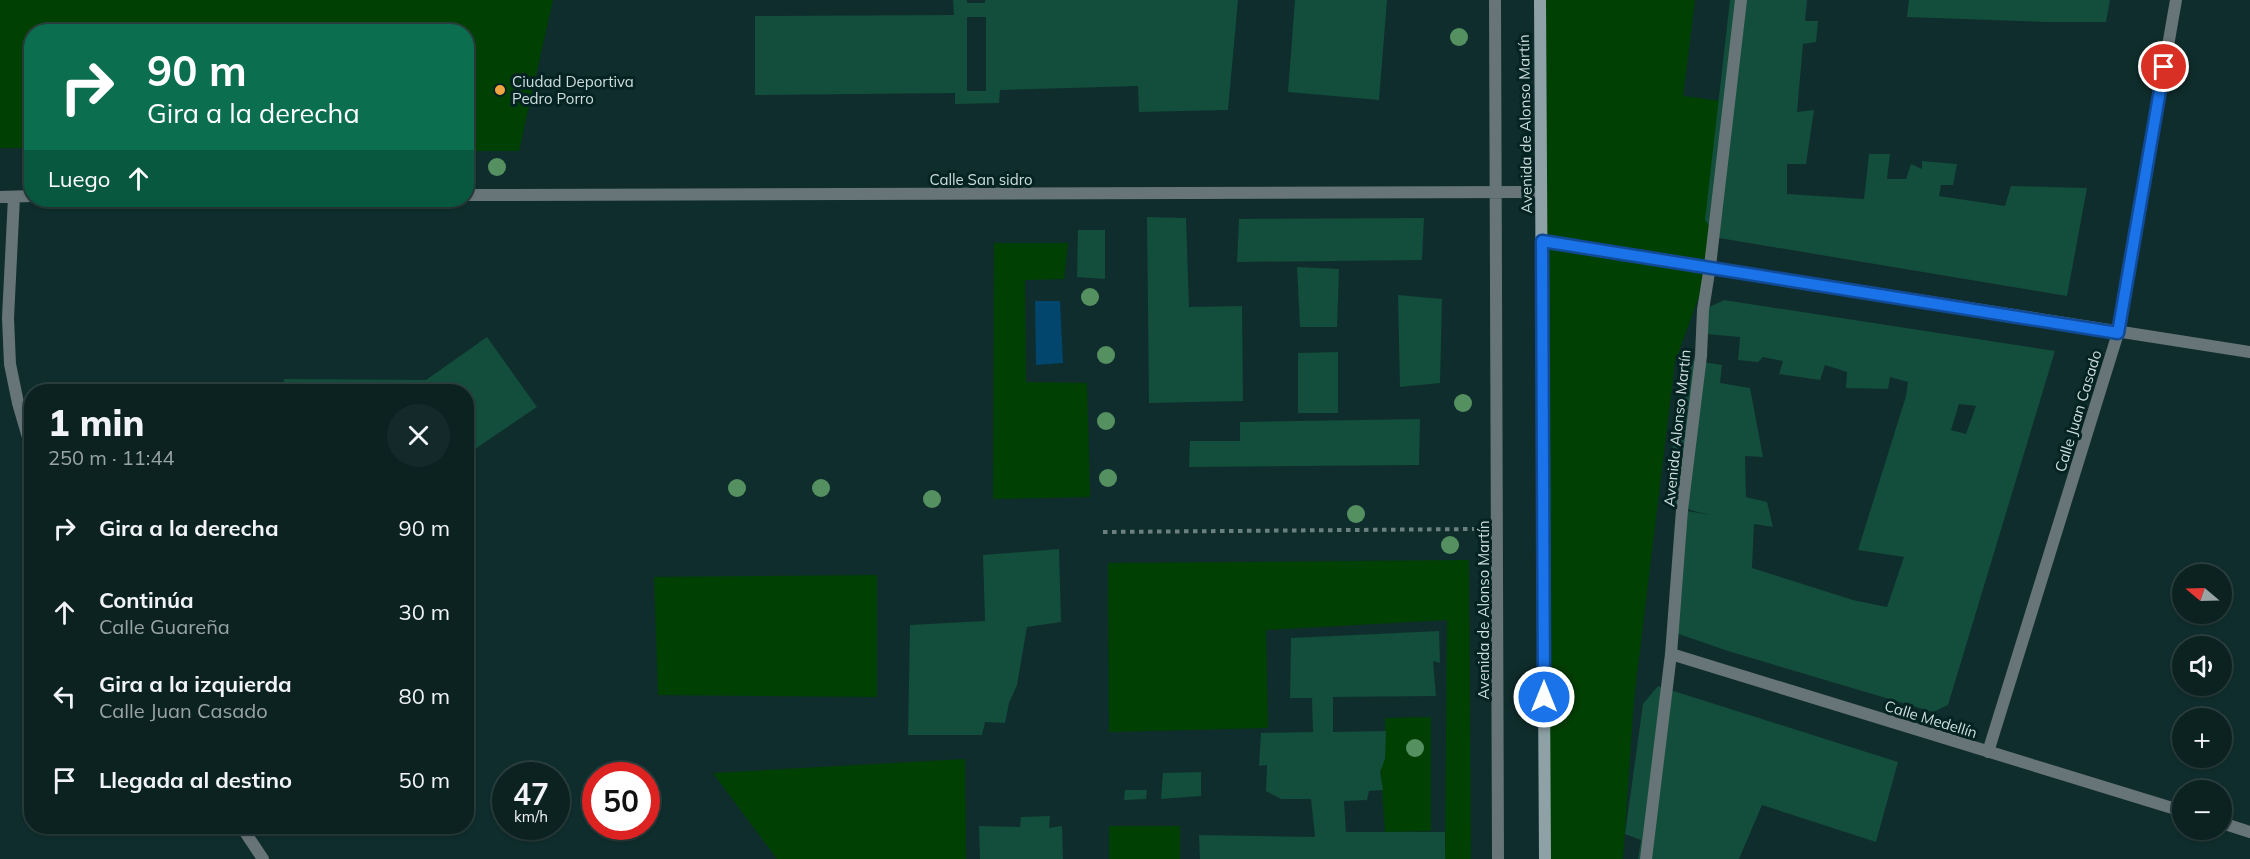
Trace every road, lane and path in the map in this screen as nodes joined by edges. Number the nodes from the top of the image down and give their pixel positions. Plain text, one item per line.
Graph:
1 (1495, 0) edge
2 (1540, 0) edge
3 (1741, 0) edge
4 (2176, 0) edge
5 (1541, 192) junction
6 (1496, 193) junction
7 (474, 195) edge
8 (24, 196) edge
9 (0, 197) edge
10 (14, 197) junction
11 (1542, 241) junction
12 (1710, 266) junction
13 (2118, 333) junction
14 (2250, 352) edge
15 (24, 419) edge
16 (1498, 529) junction
17 (1103, 531) dead end
18 (1671, 654) junction
19 (1988, 752) junction
20 (2172, 808) edge
21 (2232, 826) edge
22 (2250, 832) edge
23 (246, 834) edge
24 (263, 859) edge
25 (1498, 859) edge
26 (1545, 859) edge
27 (1646, 859) edge

1 - 6 street, Avenida de Alonso Martín
2 - 5 main road, Avenida de Alonso Martín
3 - 12 street, Avenida Alonso Martín
4 - 13 street, Calle Juan Casado
5 - 6 street, Calle San sidro
5 - 11 main road, Avenida de Alonso Martín
6 - 7 street, Calle San sidro
6 - 16 street, Avenida de Alonso Martín
8 - 10 street
9 - 10 street
10 - 15 street
11 - 12 street
11 - 26 main road, Avenida de Alonso Martín
12 - 13 street
12 - 18 street, Avenida Alonso Martín
13 - 14 street
13 - 19 street, Calle Juan Casado
16 - 17 path
16 - 25 street, Avenida de Alonso Martín
18 - 19 street, Calle Medellín
18 - 27 street, Avenida Alonso Martín
19 - 20 street, Calle Medellín
21 - 22 street
23 - 24 street

